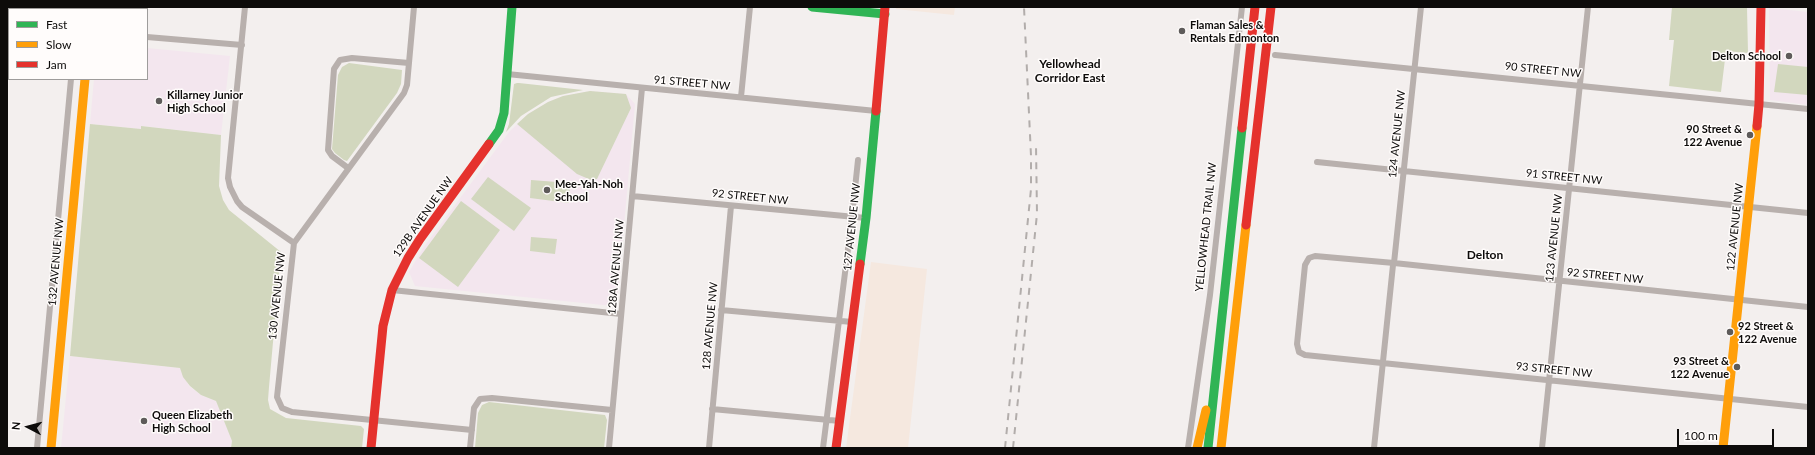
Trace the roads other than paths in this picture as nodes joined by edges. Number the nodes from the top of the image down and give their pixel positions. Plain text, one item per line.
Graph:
1 (245, 7) edge
2 (414, 7) edge
3 (512, 7) edge
4 (750, 7) edge
5 (812, 7) edge
6 (1242, 7) edge
7 (1255, 7) edge
8 (1271, 7) edge
9 (1421, 7) edge
10 (1588, 7) edge
11 (1761, 7) edge
12 (871, 10) edge
13 (885, 10) edge
14 (148, 37) edge
15 (242, 45) junction
16 (1275, 55) dead end
17 (409, 64) junction
18 (1414, 70) junction
19 (507, 74) junction
20 (71, 80) edge
21 (85, 80) edge
22 (1580, 86) junction
23 (642, 88) junction
24 (741, 97) junction
25 (1759, 104) junction
26 (1808, 109) edge
27 (876, 111) junction
28 (858, 160) dead end
29 (1317, 162) dead end
30 (348, 168) junction
31 (1403, 170) junction
32 (1570, 187) junction
33 (632, 196) junction
34 (731, 206) junction
35 (1749, 207) junction
36 (1808, 213) edge
37 (852, 217) junction
38 (866, 218) junction
39 (294, 243) junction
40 (1393, 264) junction
41 (1559, 282) junction
42 (392, 290) junction
43 (1739, 301) junction
44 (1808, 307) edge
45 (721, 310) junction
46 (621, 314) junction
47 (839, 321) junction
48 (852, 322) junction
49 (1299, 352) joint
50 (1218, 358) junction
51 (1383, 363) junction
52 (1549, 380) junction
53 (1729, 399) junction
54 (1808, 407) edge
55 (712, 409) junction
56 (612, 410) junction
57 (826, 419) junction
58 (373, 421) junction
59 (840, 421) junction
60 (472, 430) junction
61 (37, 448) edge
62 (51, 448) edge
63 (371, 448) edge
64 (470, 448) edge
65 (609, 448) edge
66 (709, 448) edge
67 (823, 448) edge
68 (836, 448) edge
69 (1188, 448) edge
70 (1197, 448) edge
71 (1208, 448) edge
72 (1222, 448) edge
73 (1374, 448) edge
74 (1542, 448) edge
75 (1723, 448) edge

1 - 15 street
2 - 17 street, 130 AVENUE NW
3 - 19 main road, 129B AVENUE NW
4 - 24 street
5 - 12 main road
6 - 69 street, YELLOWHEAD TRAIL NW
7 - 50 main road
8 - 72 main road
9 - 18 street, 124 AVENUE NW
10 - 22 street, 123 AVENUE NW
11 - 25 main road, 122 AVENUE NW
12 - 13 main road
13 - 27 main road, 127 AVENUE NW
14 - 15 street
15 - 39 street
16 - 18 street, 90 STREET NW
17 - 30 street, 130 AVENUE NW
17 - 30 street
18 - 22 street, 90 STREET NW
18 - 31 street, 124 AVENUE NW
19 - 23 street, 91 STREET NW
19 - 42 main road, 129B AVENUE NW
20 - 61 street, 132 AVENUE NW
21 - 62 main road, 132 AVENUE NW
22 - 25 street, 90 STREET NW
22 - 32 street, 123 AVENUE NW
23 - 24 street, 91 STREET NW
23 - 33 street, 128A AVENUE NW
24 - 27 street, 91 STREET NW
25 - 26 street, 90 STREET NW
25 - 35 main road, 122 AVENUE NW
27 - 38 main road, 127 AVENUE NW
28 - 37 street, 127 AVENUE NW
29 - 31 street, 91 STREET NW
30 - 39 street, 130 AVENUE NW
31 - 32 street, 91 STREET NW
31 - 40 street, 124 AVENUE NW
32 - 35 street, 91 STREET NW
32 - 41 street, 123 AVENUE NW
33 - 34 street, 92 STREET NW
33 - 46 street, 128A AVENUE NW
34 - 37 street, 92 STREET NW
34 - 45 street, 128 AVENUE NW
35 - 36 street, 91 STREET NW
35 - 43 main road, 122 AVENUE NW
37 - 38 street, 92 STREET NW
37 - 47 street, 127 AVENUE NW
38 - 48 main road, 127 AVENUE NW
39 - 58 street, 130 AVENUE NW
40 - 41 street, 92 STREET NW
40 - 49 street, 92 STREET NW
40 - 51 street, 124 AVENUE NW
41 - 43 street, 92 STREET NW
41 - 52 street, 123 AVENUE NW
42 - 46 street
42 - 58 main road, 129B AVENUE NW
43 - 44 street, 92 STREET NW
43 - 53 main road, 122 AVENUE NW
45 - 47 street
45 - 55 street, 128 AVENUE NW
46 - 56 street, 128A AVENUE NW
47 - 48 street
47 - 57 street, 127 AVENUE NW
48 - 59 main road, 127 AVENUE NW
49 - 51 street, 93 STREET NW
50 - 70 main road
50 - 71 main road
51 - 52 street, 93 STREET NW
51 - 73 street, 124 AVENUE NW
52 - 53 street, 93 STREET NW
52 - 74 street, 123 AVENUE NW
53 - 54 street, 93 STREET NW
53 - 75 main road, 122 AVENUE NW
55 - 57 street
55 - 66 street, 128 AVENUE NW
56 - 60 street
56 - 65 street, 128A AVENUE NW
57 - 59 street
57 - 67 street, 127 AVENUE NW
58 - 60 street
58 - 63 main road, 129B AVENUE NW
59 - 68 main road, 127 AVENUE NW
60 - 64 street

